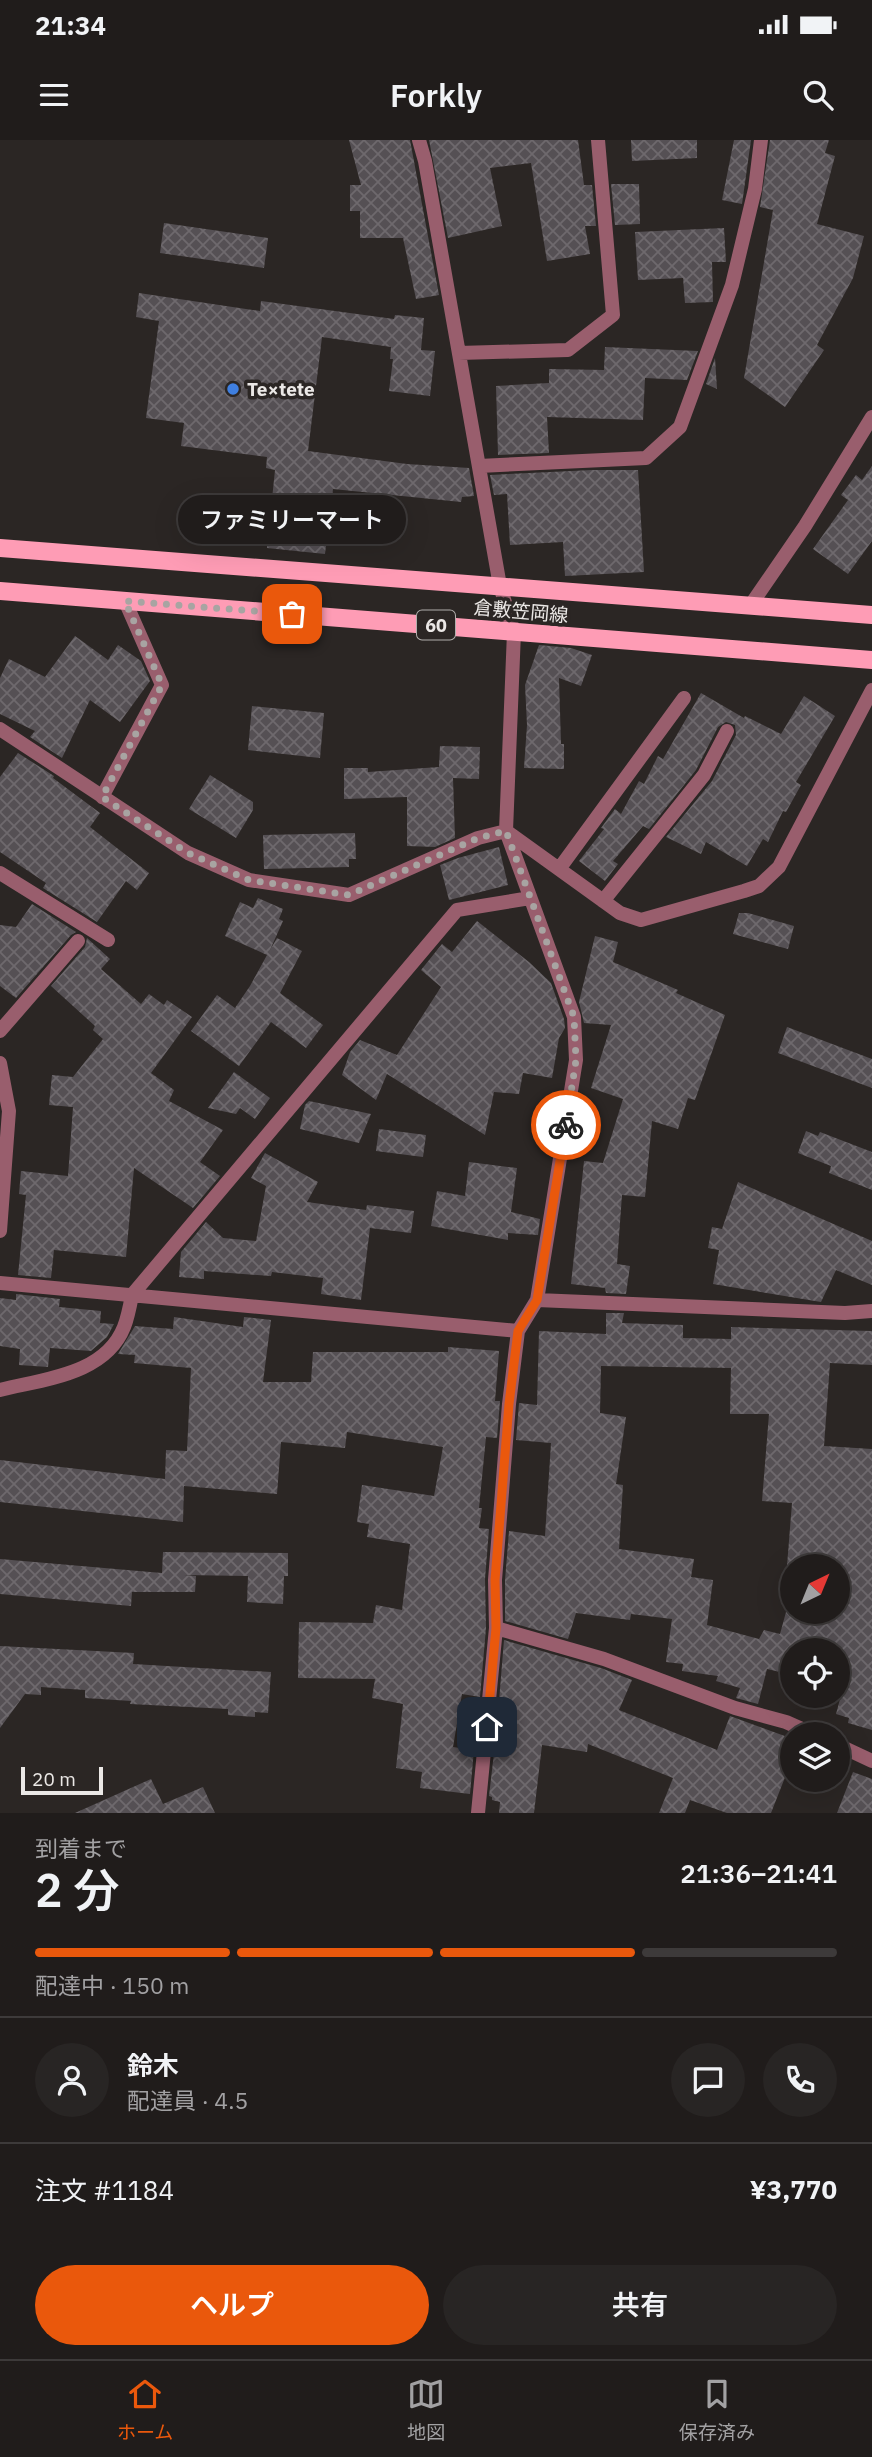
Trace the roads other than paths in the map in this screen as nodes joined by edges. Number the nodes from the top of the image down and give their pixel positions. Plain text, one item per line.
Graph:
1 (419, 140) edge
2 (598, 140) edge
3 (761, 140) edge
4 (459, 353) junction
5 (872, 417) edge
6 (479, 466) junction
7 (0, 548) edge
8 (500, 586) junction
9 (0, 591) edge
10 (125, 601) junction
11 (750, 606) junction
12 (872, 615) edge
13 (514, 632) junction
14 (872, 660) edge
15 (872, 690) edge
16 (684, 698) dead end
17 (0, 729) edge
18 (727, 731) dead end
19 (102, 797) junction
20 (506, 831) junction
21 (559, 869) junction
22 (0, 873) edge
23 (530, 898) junction
24 (603, 901) junction
25 (108, 940) dead end
26 (78, 941) dead end
27 (0, 1031) edge
28 (0, 1063) edge
29 (0, 1231) edge
30 (0, 1283) edge
31 (132, 1295) junction
32 (537, 1300) junction
33 (872, 1311) edge
34 (518, 1331) junction
35 (0, 1390) edge
36 (496, 1628) junction
37 (786, 1722) edge
38 (850, 1751) edge
39 (872, 1761) edge
40 (478, 1813) edge

1 - 4 street
2 - 4 street
3 - 6 street
4 - 6 street
5 - 11 street
6 - 8 street
7 - 8 main road, 倉敷笠岡線 / 60
8 - 11 main road, 倉敷笠岡線 / 60
8 - 13 street
9 - 10 main road, 倉敷笠岡線 / 60
10 - 13 main road, 倉敷笠岡線 / 60
10 - 19 street
11 - 12 main road, 倉敷笠岡線 / 60
13 - 14 main road, 倉敷笠岡線 / 60
13 - 20 street
15 - 24 street
16 - 21 street
17 - 19 street
18 - 24 street
19 - 20 street
20 - 21 street
20 - 23 street
21 - 24 street
22 - 25 street
23 - 31 street
23 - 32 street
26 - 27 street
28 - 29 street
30 - 31 street
31 - 34 street
31 - 35 street
32 - 33 street
32 - 34 street
34 - 36 street
36 - 37 street
36 - 40 street
38 - 39 street

